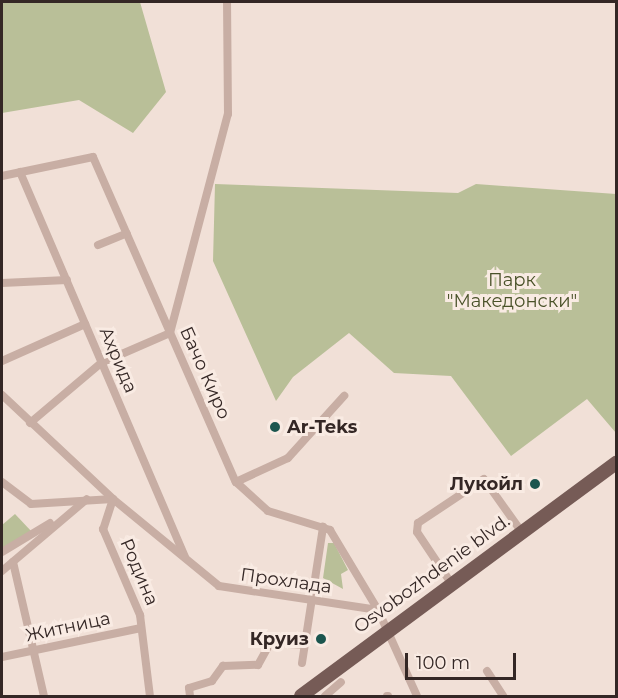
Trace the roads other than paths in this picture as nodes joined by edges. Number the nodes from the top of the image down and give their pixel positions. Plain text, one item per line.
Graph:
1 (227, 2) edge
2 (20, 172) junction
3 (2, 176) edge
4 (127, 233) junction
5 (98, 245) dead end
6 (67, 280) junction
7 (2, 283) edge
8 (86, 324) junction
9 (170, 333) junction
10 (2, 361) edge
11 (101, 363) junction
12 (2, 395) edge
13 (344, 396) dead end
14 (30, 423) junction
15 (616, 463) edge
16 (2, 482) edge
17 (236, 482) junction
18 (90, 497) junction
19 (113, 499) junction
20 (69, 513) junction
21 (324, 527) junction
22 (521, 531) junction
23 (2, 552) edge
24 (12, 561) junction
25 (186, 561) junction
26 (2, 570) edge
27 (451, 583) junction
28 (313, 602) junction
29 (378, 610) junction
30 (141, 628) junction
31 (385, 630) junction
32 (304, 645) junction
33 (36, 651) junction
34 (2, 657) edge
35 (302, 663) dead end
36 (487, 671) dead end
37 (341, 682) dead end
38 (330, 695) edge
39 (44, 696) edge
40 (150, 696) edge
41 (190, 696) edge
42 (301, 696) edge
43 (417, 696) edge
44 (503, 696) edge

1 - 9 street
2 - 3 street, Бачо Киро
2 - 4 street, Бачо Киро
2 - 6 street, Ахрида
4 - 5 street
4 - 9 street, Бачо Киро
6 - 7 street
6 - 8 street, Ахрида
8 - 10 street
8 - 11 street, Ахрида
9 - 11 street
9 - 17 street, Бачо Киро
11 - 14 street
11 - 25 street, Ахрида
12 - 14 street, Прохлада
13 - 17 street
14 - 19 street, Прохлада
15 - 22 main road, Osvobozhdenie blvd.
16 - 18 street
17 - 21 street, Бачо Киро
18 - 19 street
18 - 20 street
19 - 25 street, Прохлада
19 - 30 street, Родина
20 - 23 street
20 - 24 street
21 - 28 street
21 - 29 street
22 - 27 main road, Osvobozhdenie blvd.
22 - 27 street
24 - 26 street
24 - 33 street
25 - 28 street, Прохлада
27 - 31 main road, Osvobozhdenie blvd.
28 - 29 street, Прохлада
28 - 32 street
29 - 31 street
30 - 33 street, Житница
30 - 40 street, Родина
31 - 42 main road, Osvobozhdenie blvd.
31 - 43 street
32 - 35 street
32 - 41 street
33 - 34 street, Житница
33 - 39 street
36 - 44 street
37 - 38 street

